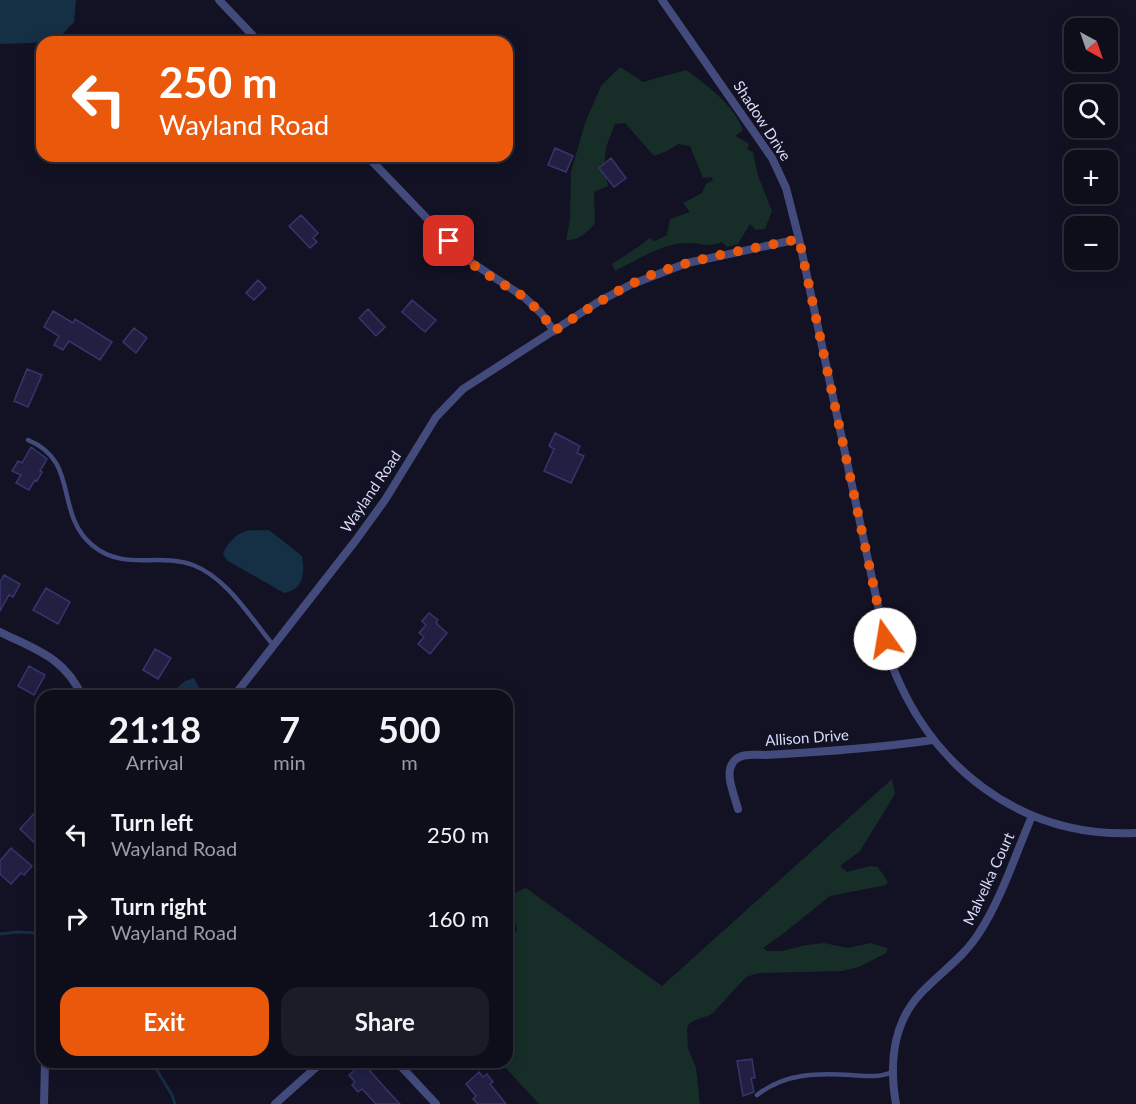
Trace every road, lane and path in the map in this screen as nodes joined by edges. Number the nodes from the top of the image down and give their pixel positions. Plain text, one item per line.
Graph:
1 (219, 0) edge
2 (662, 0) edge
3 (253, 36) edge
4 (374, 162) edge
5 (799, 239) junction
6 (554, 331) junction
7 (28, 440) dead end
8 (0, 632) edge
9 (273, 645) junction
10 (79, 690) edge
11 (239, 690) edge
12 (933, 740) junction
13 (738, 809) dead end
14 (1032, 816) junction
15 (1136, 833) edge
16 (45, 1068) edge
17 (315, 1068) edge
18 (403, 1068) edge
19 (892, 1072) junction
20 (757, 1095) dead end
21 (44, 1104) edge
22 (275, 1104) edge
23 (436, 1104) edge
24 (896, 1104) edge

1 - 3 street
2 - 5 street, Shadow Drive
4 - 6 street
5 - 6 street, Wayland Road
5 - 12 street, Shadow Drive
6 - 9 street, Wayland Road
7 - 9 lane
8 - 10 street
9 - 11 street, Wayland Road
12 - 13 street, Allison Drive
12 - 14 street, Shadow Drive
14 - 15 street, Shadow Drive
14 - 19 street, Malvelka Court
16 - 21 street
17 - 22 street
18 - 23 street
19 - 20 lane
19 - 24 street, Malvelka Court

